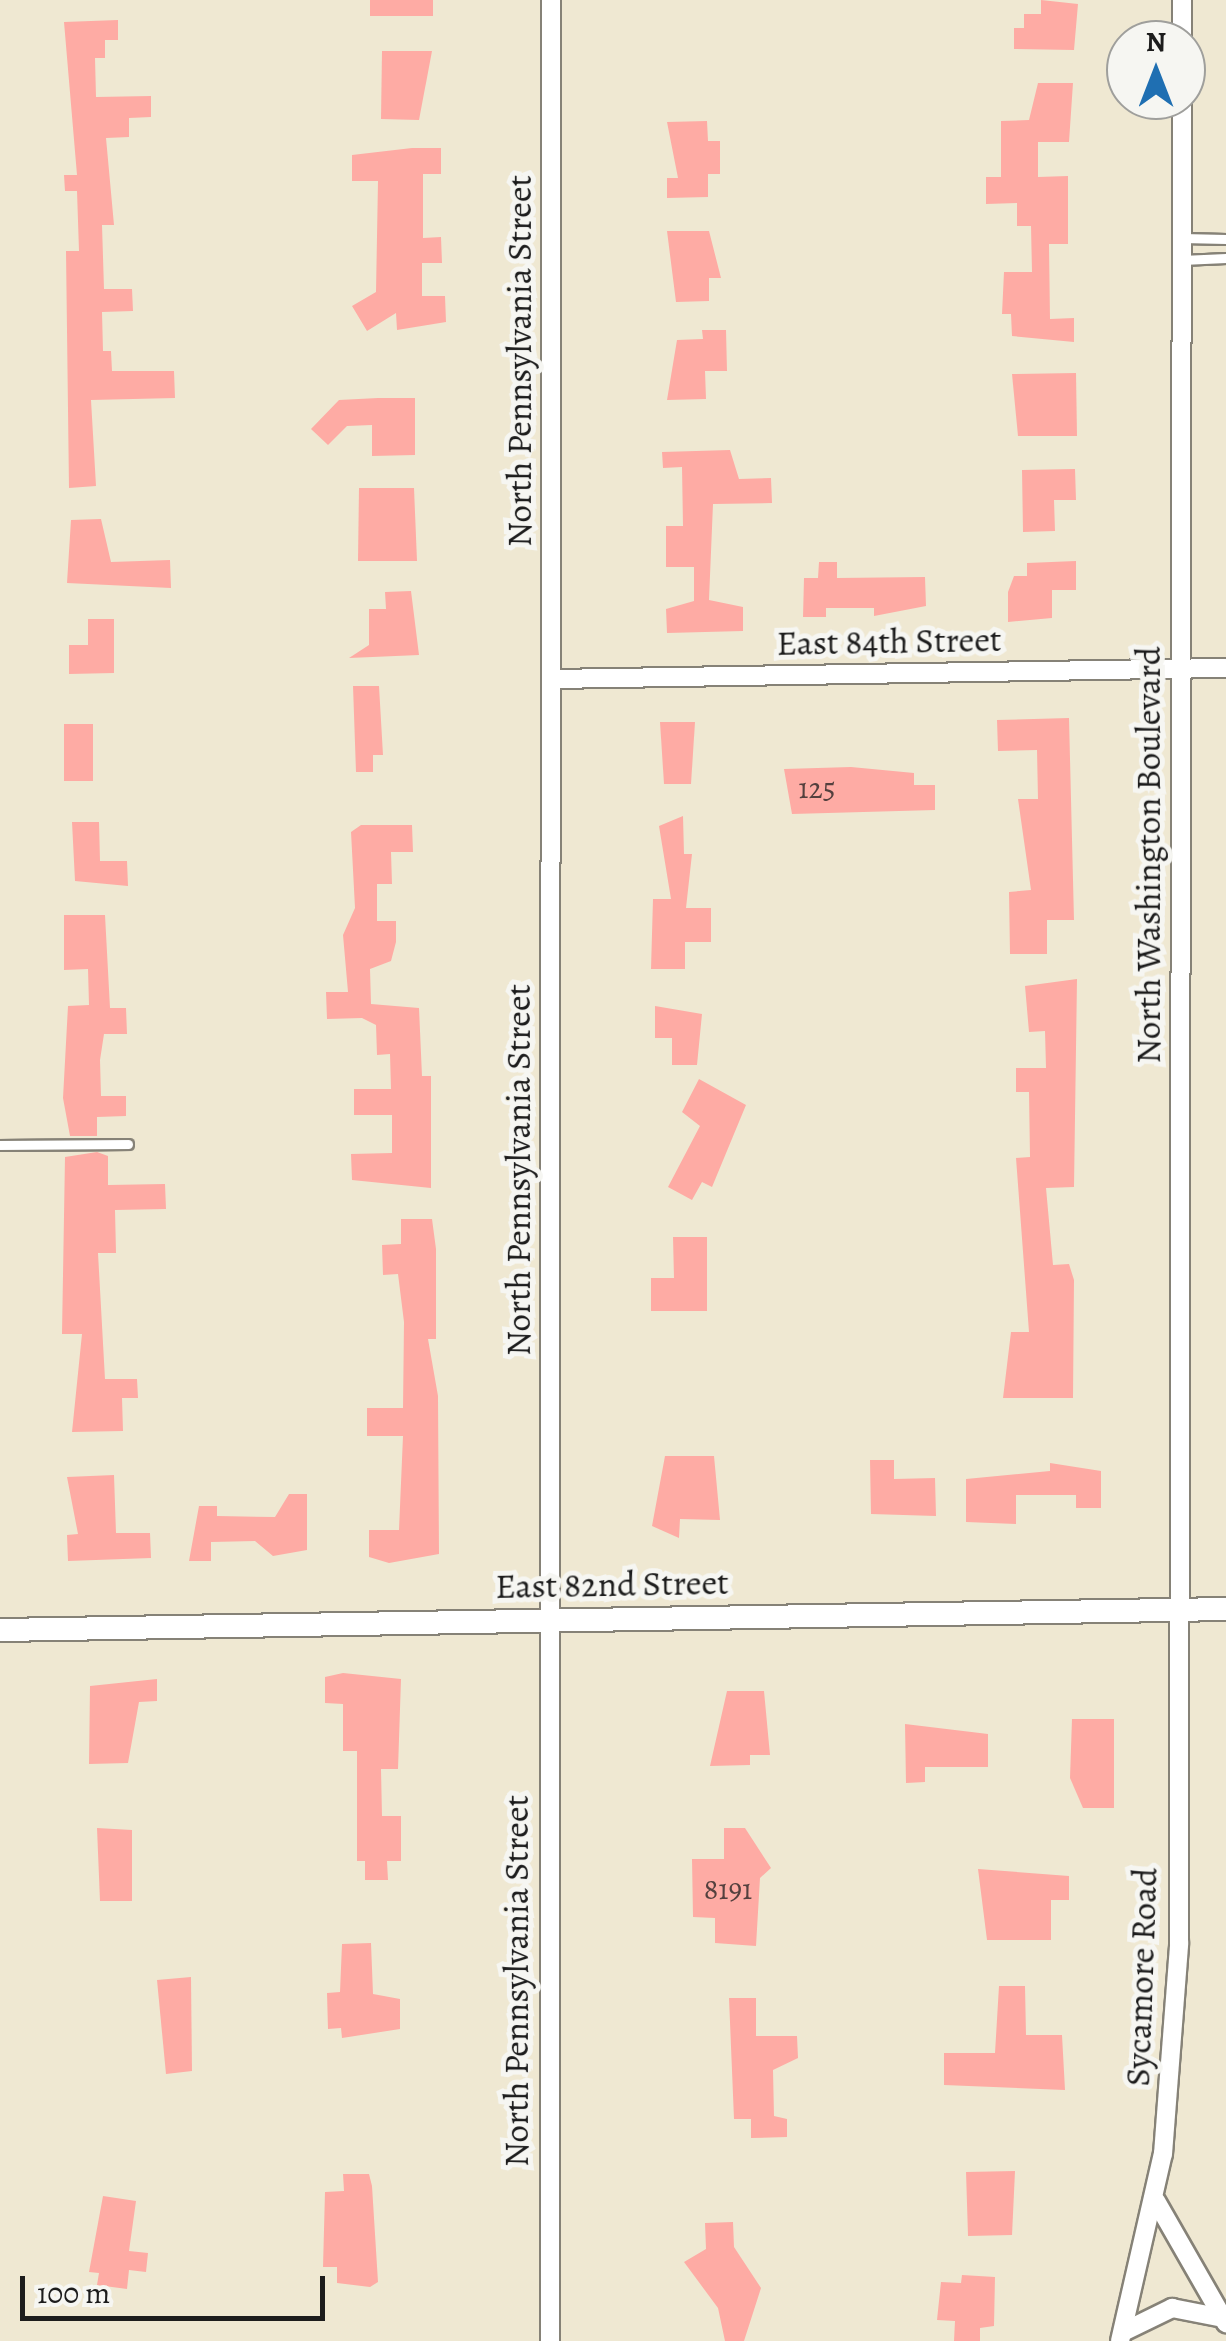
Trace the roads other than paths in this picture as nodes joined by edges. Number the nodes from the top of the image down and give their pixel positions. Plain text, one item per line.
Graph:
1 (551, 0) edge
2 (1182, 120) edge
3 (1182, 238) junction
4 (1226, 239) edge
5 (1226, 258) edge
6 (1182, 260) junction
7 (1226, 668) edge
8 (1182, 669) junction
9 (552, 680) junction
10 (128, 1144) dead end
11 (0, 1145) edge
12 (1226, 1608) edge
13 (1178, 1610) junction
14 (548, 1620) junction
15 (0, 1630) edge
16 (1156, 2201) junction
17 (1224, 2321) edge
18 (1122, 2337) edge
19 (550, 2341) edge

1 - 9 street, North Pennsylvania Street
2 - 3 street, North Washington Boulevard
3 - 4 lane
3 - 6 street, North Washington Boulevard
5 - 6 lane
6 - 8 street, North Washington Boulevard
7 - 8 street, East 84th Street
8 - 9 street, East 84th Street
8 - 13 street, North Washington Boulevard
9 - 14 street, North Pennsylvania Street
10 - 11 lane
12 - 13 street, East 82nd Street
13 - 14 street, East 82nd Street
13 - 16 street, Sycamore Road
14 - 15 street, East 82nd Street
14 - 19 street, North Pennsylvania Street
16 - 17 street
16 - 18 street, Sycamore Road
17 - 18 street

